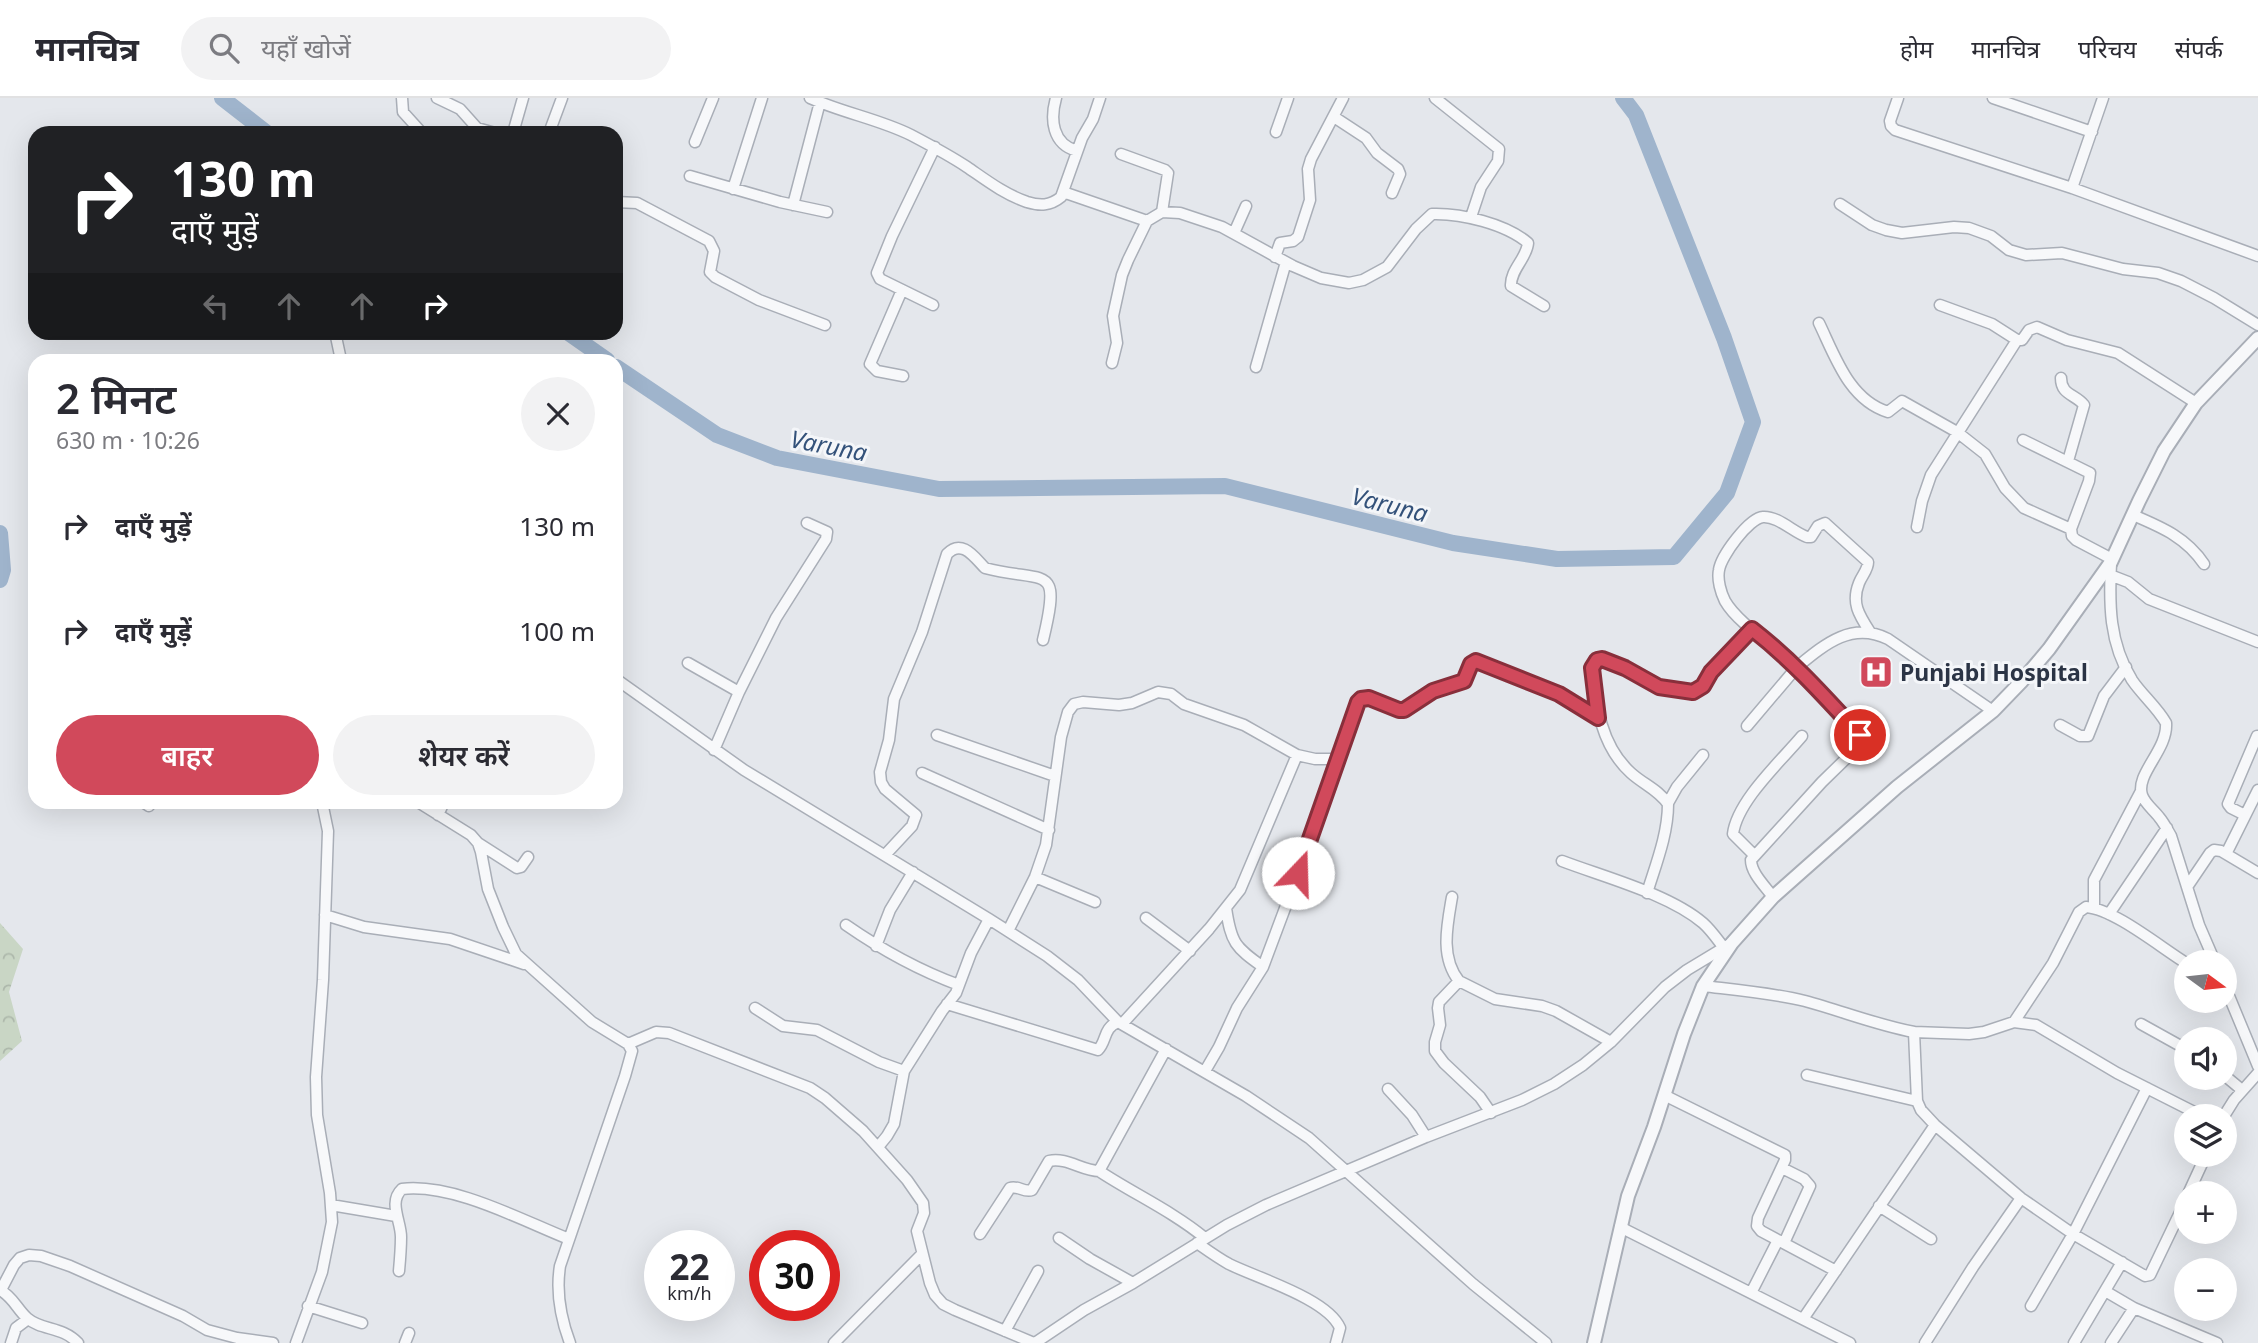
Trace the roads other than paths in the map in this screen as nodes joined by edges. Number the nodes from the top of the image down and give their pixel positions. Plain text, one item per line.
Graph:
1 (402, 98) edge
2 (438, 98) edge
3 (523, 98) edge
4 (562, 98) edge
5 (713, 98) edge
6 (762, 98) edge
7 (1056, 98) edge
8 (1101, 98) edge
9 (1288, 98) edge
10 (1343, 98) edge
11 (1434, 98) edge
12 (1898, 98) edge
13 (1996, 98) edge
14 (2103, 98) edge
15 (815, 100) edge
16 (834, 103) edge
17 (2025, 103) edge
18 (1334, 117) junction
19 (416, 126) edge
20 (474, 126) edge
21 (515, 126) edge
22 (552, 126) edge
23 (1276, 132) dead end
24 (2091, 132) junction
25 (695, 142) dead end
26 (935, 147) junction
27 (1077, 151) junction
28 (1121, 155) dead end
29 (690, 176) dead end
30 (2072, 188) junction
31 (733, 189) junction
32 (1063, 192) junction
33 (1392, 193) dead end
34 (623, 202) edge
35 (1840, 204) dead end
36 (793, 205) junction
37 (1246, 206) dead end
38 (827, 212) dead end
39 (1162, 212) junction
40 (1471, 217) junction
41 (1147, 221) junction
42 (1234, 233) junction
43 (2258, 256) edge
44 (1275, 257) junction
45 (1286, 262) junction
46 (902, 290) junction
47 (1941, 305) dead end
48 (933, 306) dead end
49 (1544, 306) dead end
50 (1819, 323) dead end
51 (825, 325) dead end
52 (2258, 326) edge
53 (2258, 338) edge
54 (2017, 340) junction
55 (1112, 363) dead end
56 (1256, 367) dead end
57 (903, 376) dead end
58 (2061, 378) dead end
59 (2196, 403) junction
60 (1957, 432) junction
61 (2023, 440) dead end
62 (2068, 461) junction
63 (2133, 515) junction
64 (807, 523) dead end
65 (1917, 527) dead end
66 (2071, 529) junction
67 (2204, 564) dead end
68 (2111, 566) junction
69 (1752, 629) junction
70 (1870, 632) junction
71 (1043, 640) dead end
72 (2258, 642) edge
73 (688, 663) dead end
74 (1797, 667) junction
75 (2126, 667) junction
76 (623, 685) edge
77 (739, 692) junction
78 (1993, 711) junction
79 (1598, 718) junction
80 (2060, 725) dead end
81 (1747, 726) dead end
82 (937, 735) dead end
83 (1802, 736) dead end
84 (2257, 736) edge
85 (714, 750) junction
86 (1297, 755) junction
87 (1703, 755) dead end
88 (1338, 759) junction
89 (922, 774) dead end
90 (1055, 776) junction
91 (2258, 790) edge
92 (2141, 792) junction
93 (1668, 803) junction
94 (323, 809) edge
95 (430, 809) edge
96 (440, 809) edge
97 (438, 814) junction
98 (2245, 815) junction
99 (2167, 828) junction
100 (1049, 830) junction
101 (478, 842) junction
102 (2226, 854) junction
103 (885, 855) junction
104 (1754, 855) junction
105 (528, 857) dead end
106 (1562, 861) dead end
107 (912, 872) junction
108 (2258, 873) edge
109 (1035, 877) junction
110 (2187, 887) junction
111 (1647, 893) junction
112 (1452, 897) dead end
113 (1773, 897) junction
114 (1095, 902) dead end
115 (1226, 908) junction
116 (2094, 908) junction
117 (2109, 914) junction
118 (325, 915) junction
119 (1146, 918) dead end
120 (989, 919) junction
121 (846, 925) dead end
122 (1008, 931) junction
123 (876, 946) junction
124 (1728, 946) junction
125 (2210, 950) edge
126 (1190, 951) junction
127 (2174, 955) edge
128 (526, 964) junction
129 (1263, 967) junction
130 (1459, 981) junction
131 (959, 985) junction
132 (1703, 986) junction
133 (947, 1004) junction
134 (755, 1008) dead end
135 (2236, 1013) edge
136 (2014, 1022) junction
137 (1120, 1023) junction
138 (2141, 1024) dead end
139 (1914, 1032) junction
140 (1611, 1042) junction
141 (2174, 1042) edge
142 (628, 1044) junction
143 (1166, 1049) junction
144 (2258, 1066) edge
145 (904, 1071) junction
146 (1205, 1071) junction
147 (2258, 1073) edge
148 (1807, 1075) dead end
149 (2237, 1086) edge
150 (2147, 1088) junction
151 (1388, 1089) dead end
152 (2242, 1090) junction
153 (1664, 1095) junction
154 (1917, 1101) junction
155 (2178, 1104) edge
156 (2232, 1104) edge
157 (1490, 1113) junction
158 (1935, 1125) junction
159 (1426, 1136) junction
160 (878, 1147) junction
161 (1782, 1168) junction
162 (1343, 1170) junction
163 (1099, 1171) junction
164 (2021, 1198) junction
165 (331, 1205) junction
166 (1879, 1206) junction
167 (396, 1216) junction
168 (2174, 1225) edge
169 (1619, 1227) junction
170 (980, 1234) dead end
171 (2073, 1234) junction
172 (1059, 1238) dead end
173 (569, 1239) junction
174 (1931, 1239) dead end
175 (1201, 1240) junction
176 (1781, 1242) junction
177 (922, 1254) junction
178 (2122, 1262) junction
179 (399, 1271) dead end
180 (1038, 1271) dead end
181 (1836, 1271) junction
182 (1133, 1283) junction
183 (0, 1290) edge
184 (2105, 1291) junction
185 (1751, 1293) junction
186 (308, 1306) junction
187 (2031, 1306) dead end
188 (2134, 1308) junction
189 (28, 1319) junction
190 (1803, 1319) junction
191 (362, 1323) dead end
192 (1004, 1331) junction
193 (237, 1340) edge
194 (10, 1343) edge
195 (78, 1343) edge
196 (273, 1343) edge
197 (296, 1343) edge
198 (570, 1343) edge
199 (834, 1343) edge
200 (1035, 1343) edge
201 (1336, 1343) edge
202 (1546, 1343) edge
203 (1594, 1343) edge
204 (1850, 1343) edge
205 (1926, 1343) edge
206 (2074, 1343) edge
207 (2111, 1343) edge
208 (2217, 1343) edge

1 - 19 street
2 - 20 street
3 - 21 street
4 - 22 street
5 - 25 street
6 - 31 street
7 - 27 street
8 - 27 street
9 - 23 street
10 - 18 street
11 - 40 street
12 - 30 street
13 - 17 street
14 - 24 street
15 - 16 street
15 - 36 street
16 - 26 street
17 - 24 street
18 - 33 street
18 - 44 street
24 - 30 street
26 - 32 street
26 - 46 street
27 - 32 street
28 - 39 street
29 - 31 street
30 - 43 street
31 - 36 street
32 - 41 street
34 - 51 street
35 - 52 street
36 - 38 street
37 - 42 street
39 - 41 street
39 - 42 street
40 - 45 street
40 - 49 street
41 - 55 street
42 - 44 street
44 - 45 street
45 - 56 street
46 - 48 street
46 - 57 street
47 - 54 street
50 - 60 street
53 - 59 street
54 - 59 street
54 - 60 street
58 - 62 street
59 - 63 street
60 - 65 street
60 - 66 street
61 - 62 street
62 - 66 street
63 - 67 street
63 - 68 street
64 - 77 street
66 - 68 street
68 - 72 street
68 - 75 street
68 - 78 street
69 - 70 street
69 - 74 street
69 - 79 street
70 - 74 street
70 - 78 street
71 - 103 street
73 - 77 street
74 - 81 street
74 - 104 street
75 - 80 street
75 - 92 street
76 - 85 street
77 - 85 street
78 - 113 street
79 - 88 street
79 - 93 street
82 - 90 street
83 - 104 street
84 - 98 street
85 - 103 street
86 - 88 street
86 - 90 street
86 - 115 street
87 - 93 street
88 - 129 street
89 - 100 street
90 - 100 street
91 - 98 street
92 - 99 street
92 - 116 street
93 - 111 street
94 - 118 street
95 - 97 street
96 - 97 street
97 - 101 street
98 - 102 street
99 - 110 street
99 - 117 street
100 - 109 street
101 - 105 street
101 - 128 street
102 - 108 street
102 - 110 street
103 - 107 street
104 - 113 street
106 - 111 street
107 - 120 street
107 - 123 street
109 - 114 street
109 - 122 street
110 - 125 street
111 - 124 street
112 - 130 street
113 - 124 street
115 - 126 street
115 - 129 street
116 - 117 street
116 - 136 street
117 - 127 street
118 - 128 street
118 - 165 street
119 - 126 street
120 - 122 street
120 - 131 street
121 - 123 street
122 - 137 street
123 - 131 street
124 - 132 street
124 - 140 street
126 - 137 street
128 - 142 street
129 - 146 street
130 - 140 street
130 - 157 street
131 - 133 street
132 - 139 street
132 - 153 street
133 - 137 street
133 - 145 street
134 - 145 street
135 - 144 street
136 - 139 street
136 - 150 street
137 - 143 street
138 - 141 street
139 - 154 street
140 - 157 street
142 - 160 street
142 - 173 street
143 - 146 street
143 - 163 street
145 - 160 street
146 - 162 street
147 - 152 street
148 - 154 street
149 - 152 street
150 - 155 street
150 - 171 street
151 - 159 street
152 - 156 street
153 - 161 street
153 - 169 street
154 - 158 street
157 - 159 street
158 - 164 street
158 - 166 street
159 - 162 street
160 - 177 street
161 - 176 street
161 - 176 street
162 - 175 street
162 - 202 street
163 - 170 street
163 - 175 street
164 - 171 street
164 - 205 street
165 - 167 street
165 - 186 street
166 - 174 street
166 - 181 street
167 - 173 street
167 - 179 street
168 - 178 street
169 - 185 street
169 - 203 street
171 - 178 street
171 - 187 street
172 - 182 street
173 - 198 street
175 - 182 street
175 - 201 street
176 - 181 street
176 - 185 street
177 - 192 street
177 - 199 street
178 - 184 street
180 - 192 street
181 - 190 street
182 - 200 street
183 - 189 street
183 - 193 street
184 - 188 street
184 - 206 street
185 - 190 street
186 - 191 street
186 - 197 street
188 - 207 street
188 - 208 street
189 - 194 street
189 - 195 street
190 - 204 street
192 - 200 street
193 - 196 street

